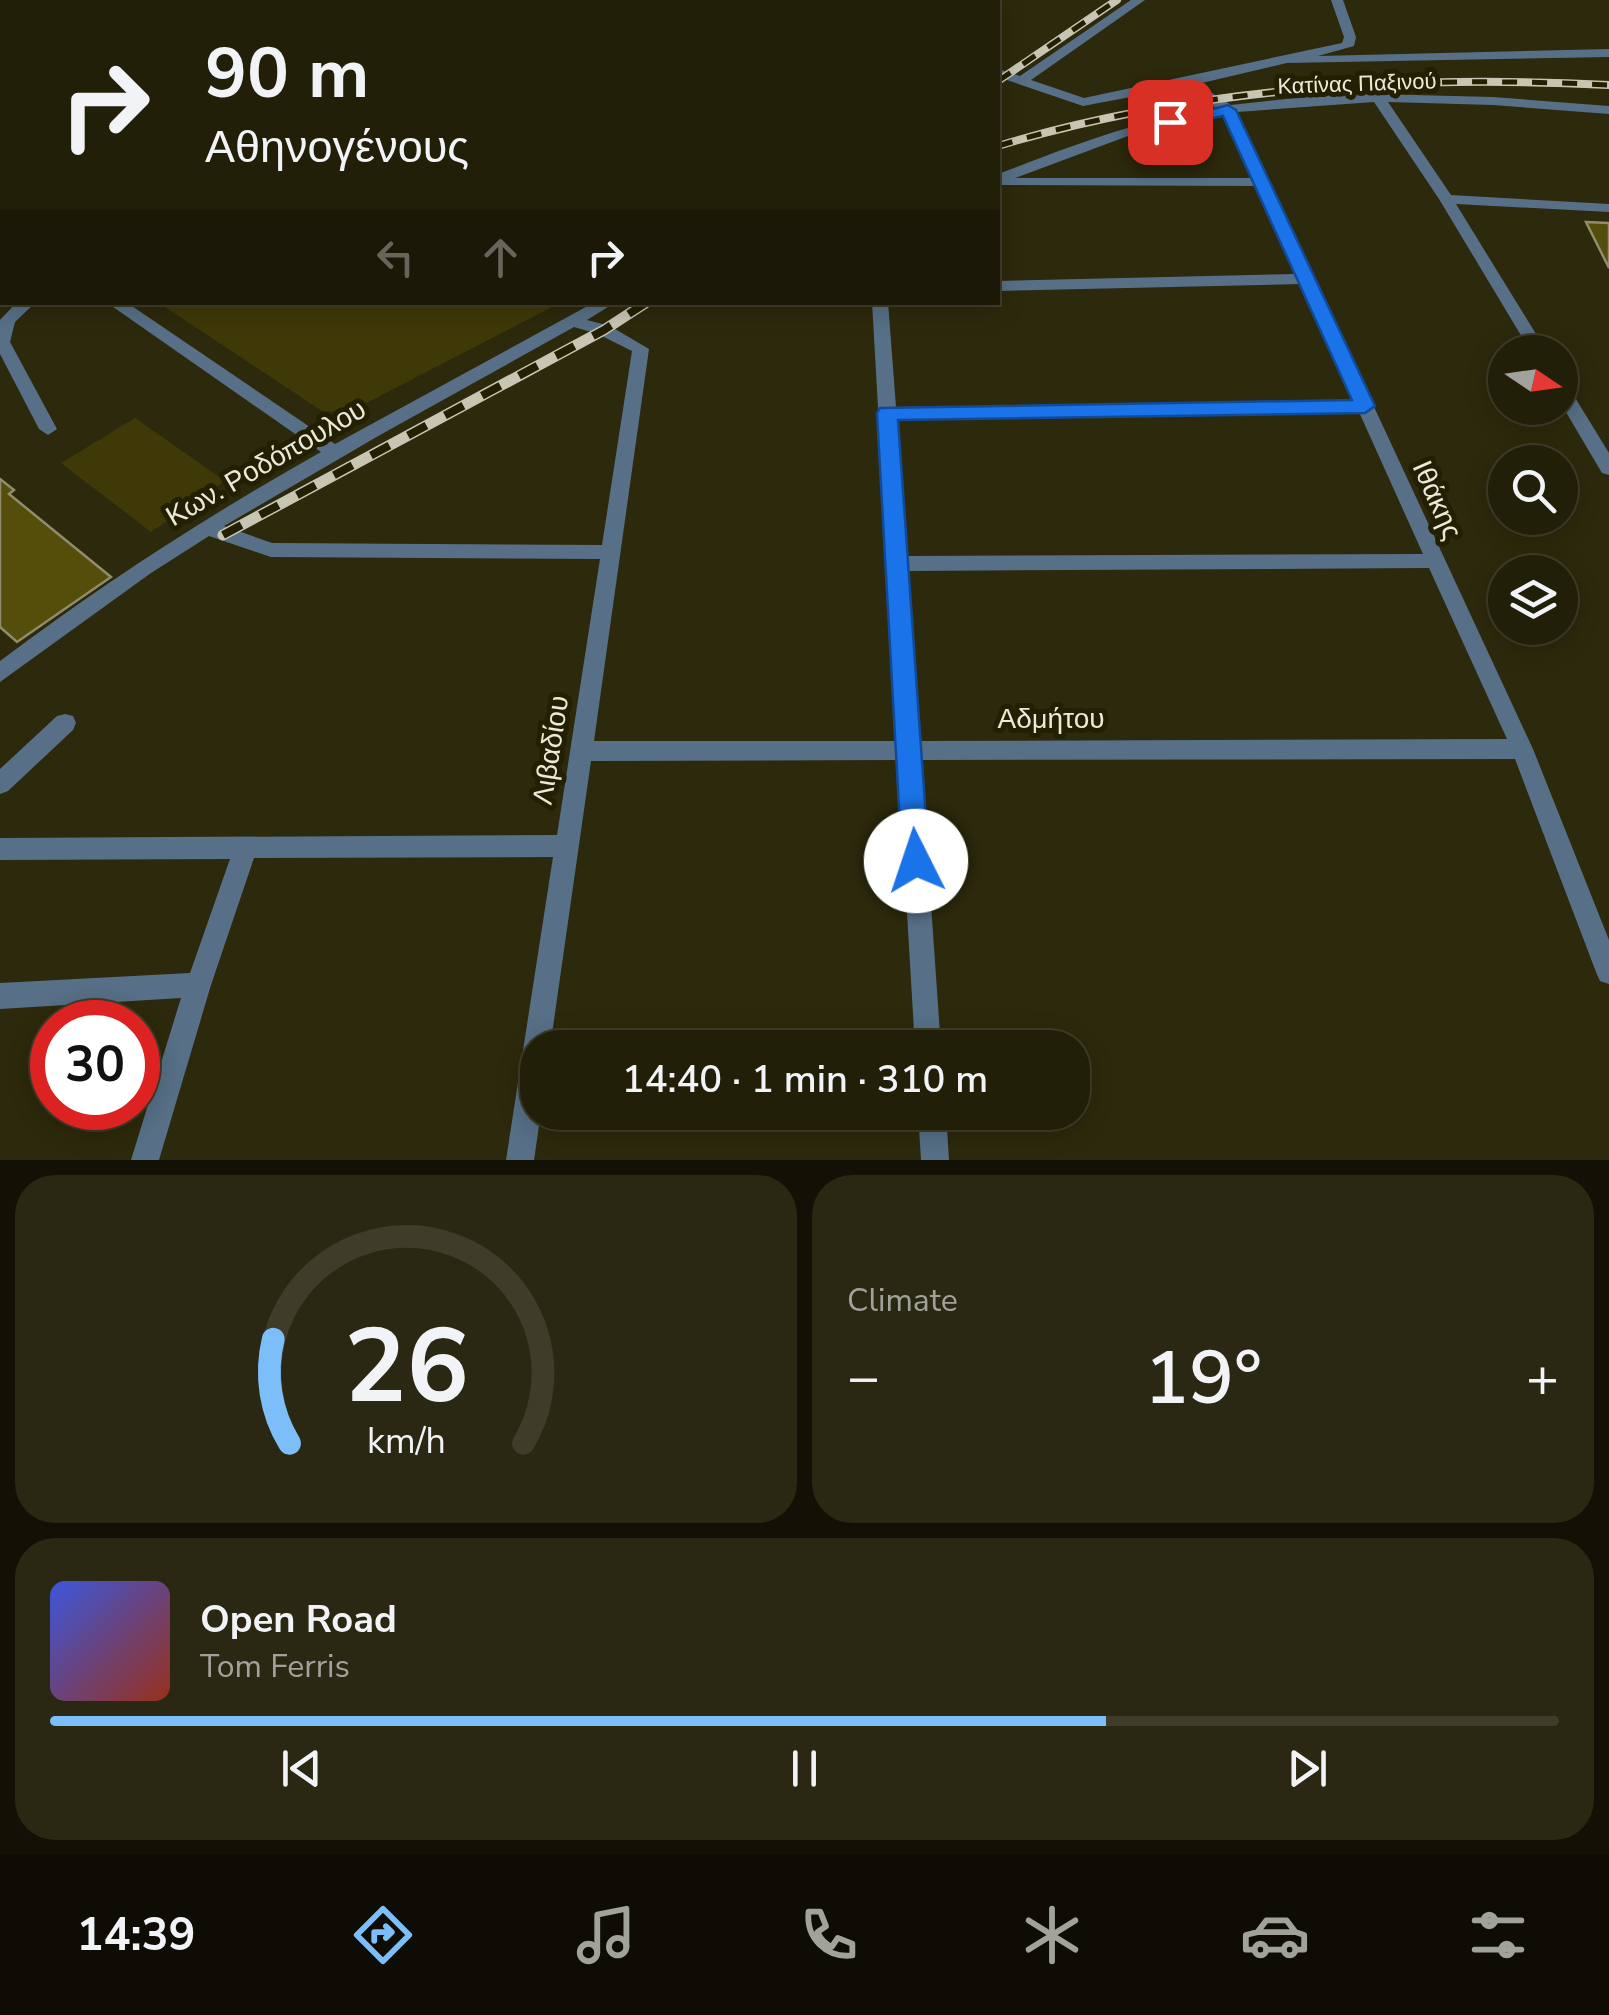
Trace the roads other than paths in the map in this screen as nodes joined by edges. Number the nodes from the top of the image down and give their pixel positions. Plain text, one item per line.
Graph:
1 (1139, 0) edge
2 (1337, 0) edge
3 (1609, 53) edge
4 (1292, 61) junction
5 (1000, 74) edge
6 (1022, 81) junction
7 (1174, 85) junction
8 (1378, 99) junction
9 (1228, 110) junction
10 (1608, 112) edge
11 (1000, 179) edge
12 (1000, 180) edge
13 (1261, 182) junction
14 (1446, 199) junction
15 (1609, 208) edge
16 (1307, 279) junction
17 (1000, 286) edge
18 (24, 305) edge
19 (118, 305) edge
20 (603, 305) edge
21 (880, 305) edge
22 (572, 322) junction
23 (1529, 335) edge
24 (1365, 406) junction
25 (887, 413) junction
26 (1578, 417) edge
27 (48, 429) dead end
28 (334, 452) junction
29 (1609, 468) edge
30 (208, 528) junction
31 (611, 552) junction
32 (1435, 561) junction
33 (897, 564) junction
34 (5, 661) edge
35 (65, 724) dead end
36 (908, 749) junction
37 (1522, 749) junction
38 (581, 752) junction
39 (0, 784) edge
40 (567, 846) junction
41 (0, 848) edge
42 (246, 848) junction
43 (1609, 972) edge
44 (198, 985) junction
45 (0, 996) edge
46 (927, 1030) edge
47 (933, 1130) edge
48 (145, 1160) edge
49 (520, 1160) edge
50 (935, 1160) edge

1 - 6 street
2 - 4 street, Κατίνας Παξινού
3 - 4 street
4 - 7 street, Κατίνας Παξινού
5 - 6 street, Κατίνας Παξινού
6 - 7 street, Κατίνας Παξινού
7 - 9 street
8 - 9 street, Κατίνας Παξινού
8 - 10 street, Κατίνας Παξινού
8 - 14 street
9 - 11 street, Κατίνας Παξινού
9 - 13 street, Ιθάκης
12 - 13 street
13 - 16 street, Ιθάκης
14 - 15 street
14 - 23 street
16 - 17 street
16 - 24 street, Ιθάκης
18 - 27 street
19 - 28 street
20 - 22 street, Κων. Ροδόπουλου
21 - 25 street
22 - 28 street, Κων. Ροδόπουλου
22 - 31 street, Λιβαδίου
24 - 25 street
24 - 32 street, Ιθάκης
25 - 33 street
26 - 29 street
28 - 30 street, Κων. Ροδόπουλου
30 - 31 street
30 - 34 street, Κων. Ροδόπουλου
31 - 38 street, Λιβαδίου
32 - 33 street
32 - 37 street, Ιθάκης
33 - 36 street
35 - 39 street
36 - 37 street, Αδμήτου
36 - 38 street, Αδμήτου
36 - 46 street
37 - 43 street, Ιθάκης
38 - 40 street, Λιβαδίου
40 - 42 street
40 - 49 street, Λιβαδίου
41 - 42 street
42 - 44 street
44 - 45 street
44 - 48 street
47 - 50 street

